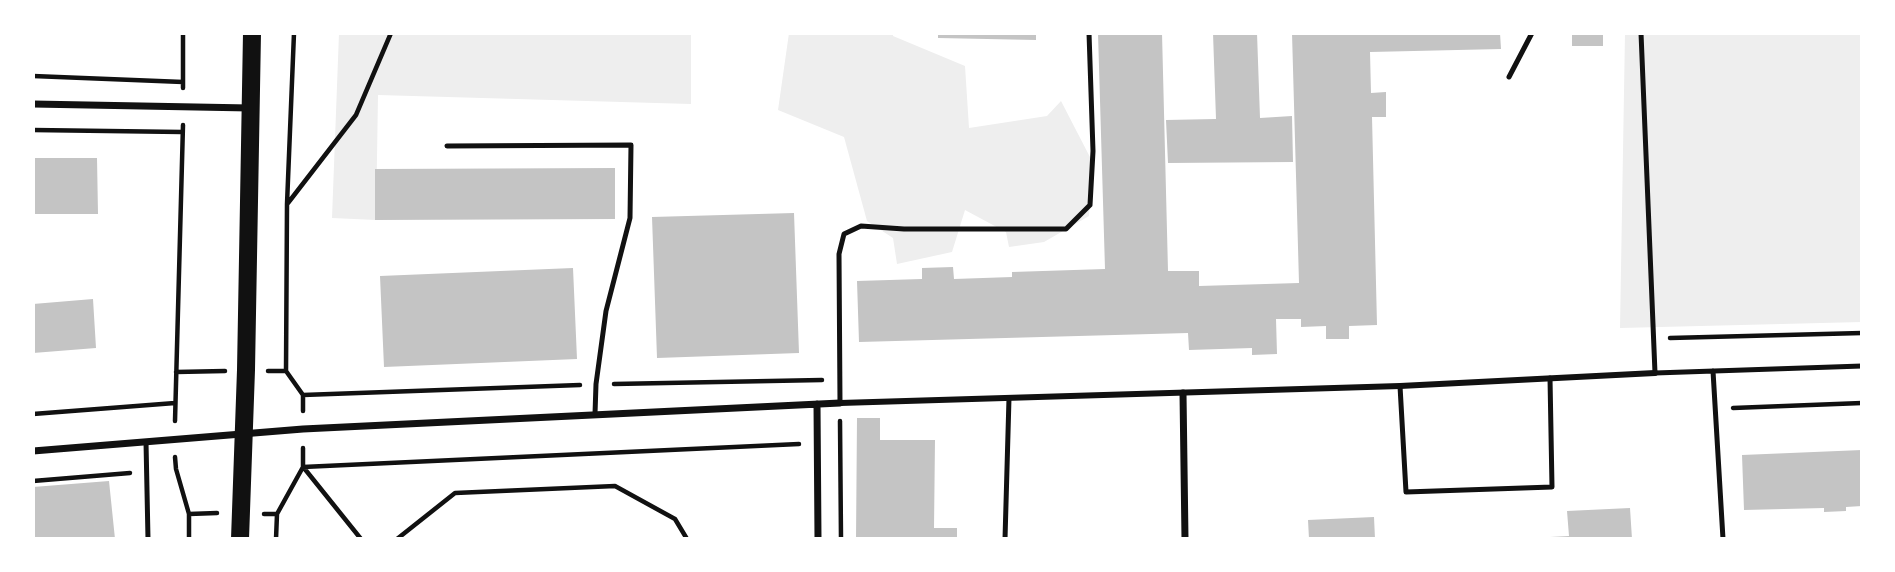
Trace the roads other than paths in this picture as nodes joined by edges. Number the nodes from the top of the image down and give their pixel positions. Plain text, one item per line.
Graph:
1 (252, 33) edge
2 (1089, 33) edge
3 (1532, 33) edge
4 (1642, 33) edge
5 (1509, 76) dead end
6 (33, 104) edge
7 (250, 108) junction
8 (447, 146) dead end
9 (1862, 366) edge
10 (1713, 372) junction
11 (1655, 373) junction
12 (1550, 378) junction
13 (1400, 386) junction
14 (1183, 393) junction
15 (1009, 398) junction
16 (840, 403) junction
17 (817, 404) junction
18 (595, 414) junction
19 (244, 434) junction
20 (146, 442) junction
21 (33, 451) edge
22 (148, 539) edge
23 (240, 539) edge
24 (818, 539) edge
25 (1005, 539) edge
26 (1185, 539) edge
27 (1723, 539) edge

1 - 7 main road
2 - 16 lane
3 - 5 lane
4 - 11 lane
6 - 7 street
7 - 19 main road
8 - 18 lane
9 - 10 lane
10 - 11 lane
10 - 27 lane
11 - 12 street
12 - 13 street
12 - 13 lane
13 - 14 street
14 - 15 street
14 - 26 street
15 - 16 street
15 - 25 lane
16 - 17 street
17 - 18 street
17 - 24 street
18 - 19 street
19 - 20 street
19 - 23 main road
20 - 21 street
20 - 22 lane

